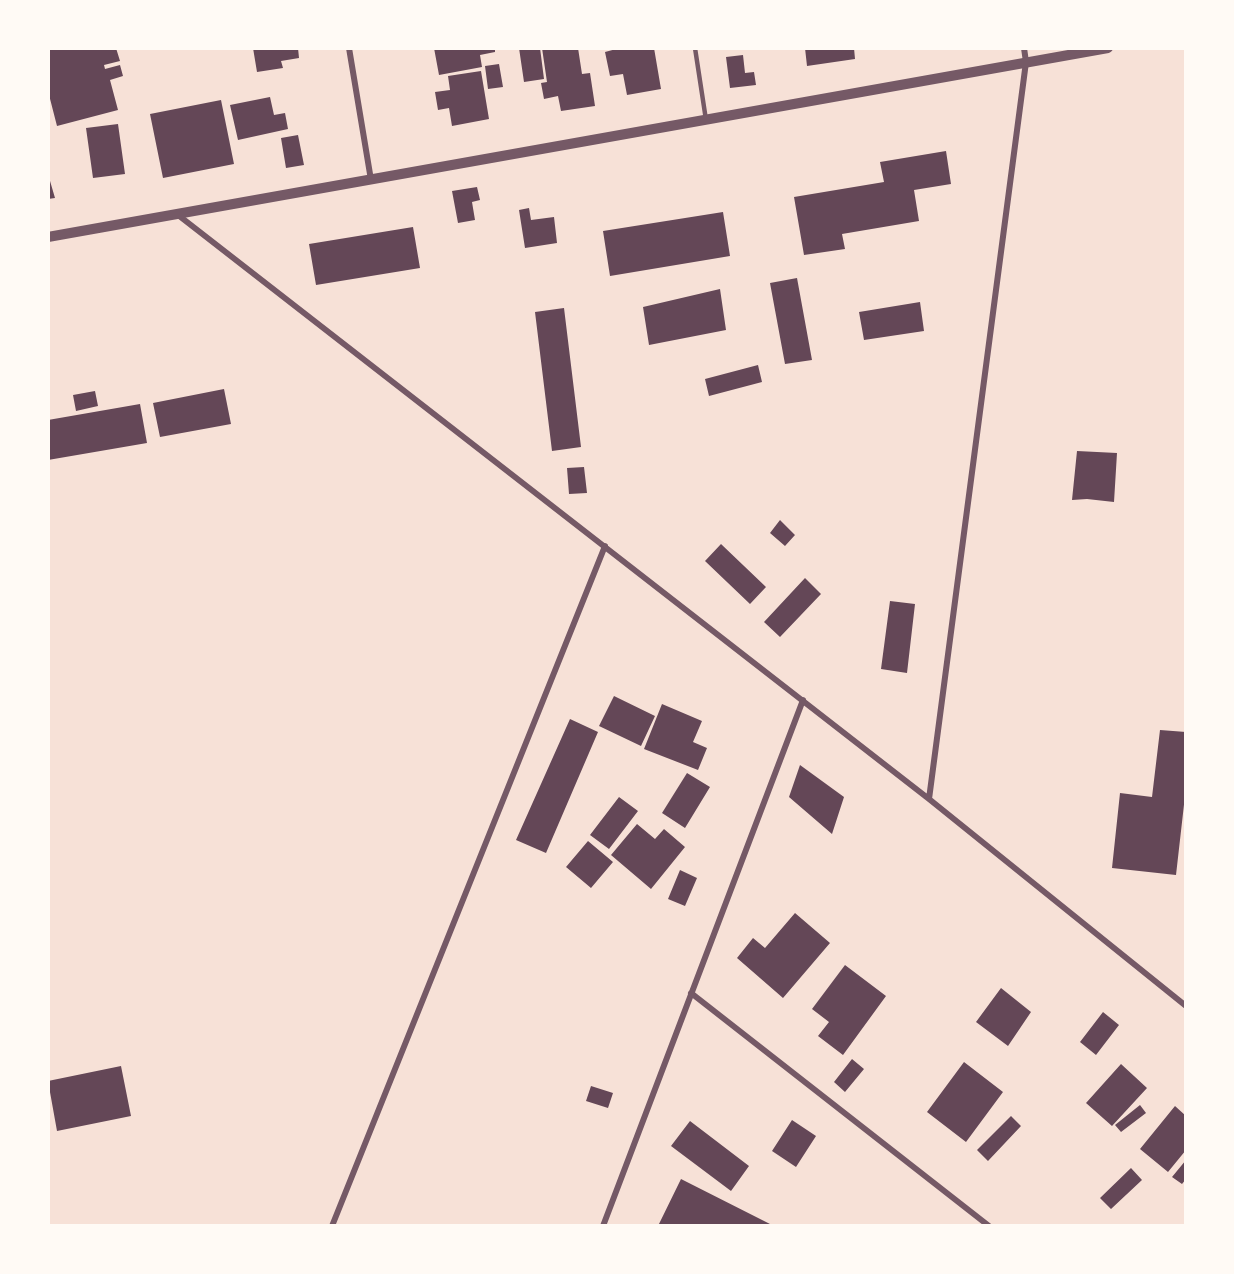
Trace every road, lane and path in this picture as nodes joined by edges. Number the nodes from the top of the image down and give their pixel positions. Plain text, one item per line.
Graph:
1 (349, 48) edge
2 (695, 48) edge
3 (1024, 48) edge
4 (1108, 48) edge
5 (1026, 63) junction
6 (706, 120) junction
7 (370, 180) junction
8 (178, 214) junction
9 (48, 237) edge
10 (605, 546) junction
11 (803, 700) junction
12 (929, 799) junction
13 (691, 993) junction
14 (1186, 1006) edge
15 (981, 1223) edge
16 (332, 1226) edge
17 (603, 1226) edge
18 (989, 1226) edge

1 - 7 street
2 - 6 lane
3 - 5 street
4 - 5 street
5 - 6 street
5 - 12 street
6 - 7 street
7 - 8 street
8 - 9 street
8 - 10 street
10 - 11 street
10 - 16 street
11 - 12 street
11 - 13 street
12 - 14 street
13 - 15 street
13 - 17 street
15 - 18 street

